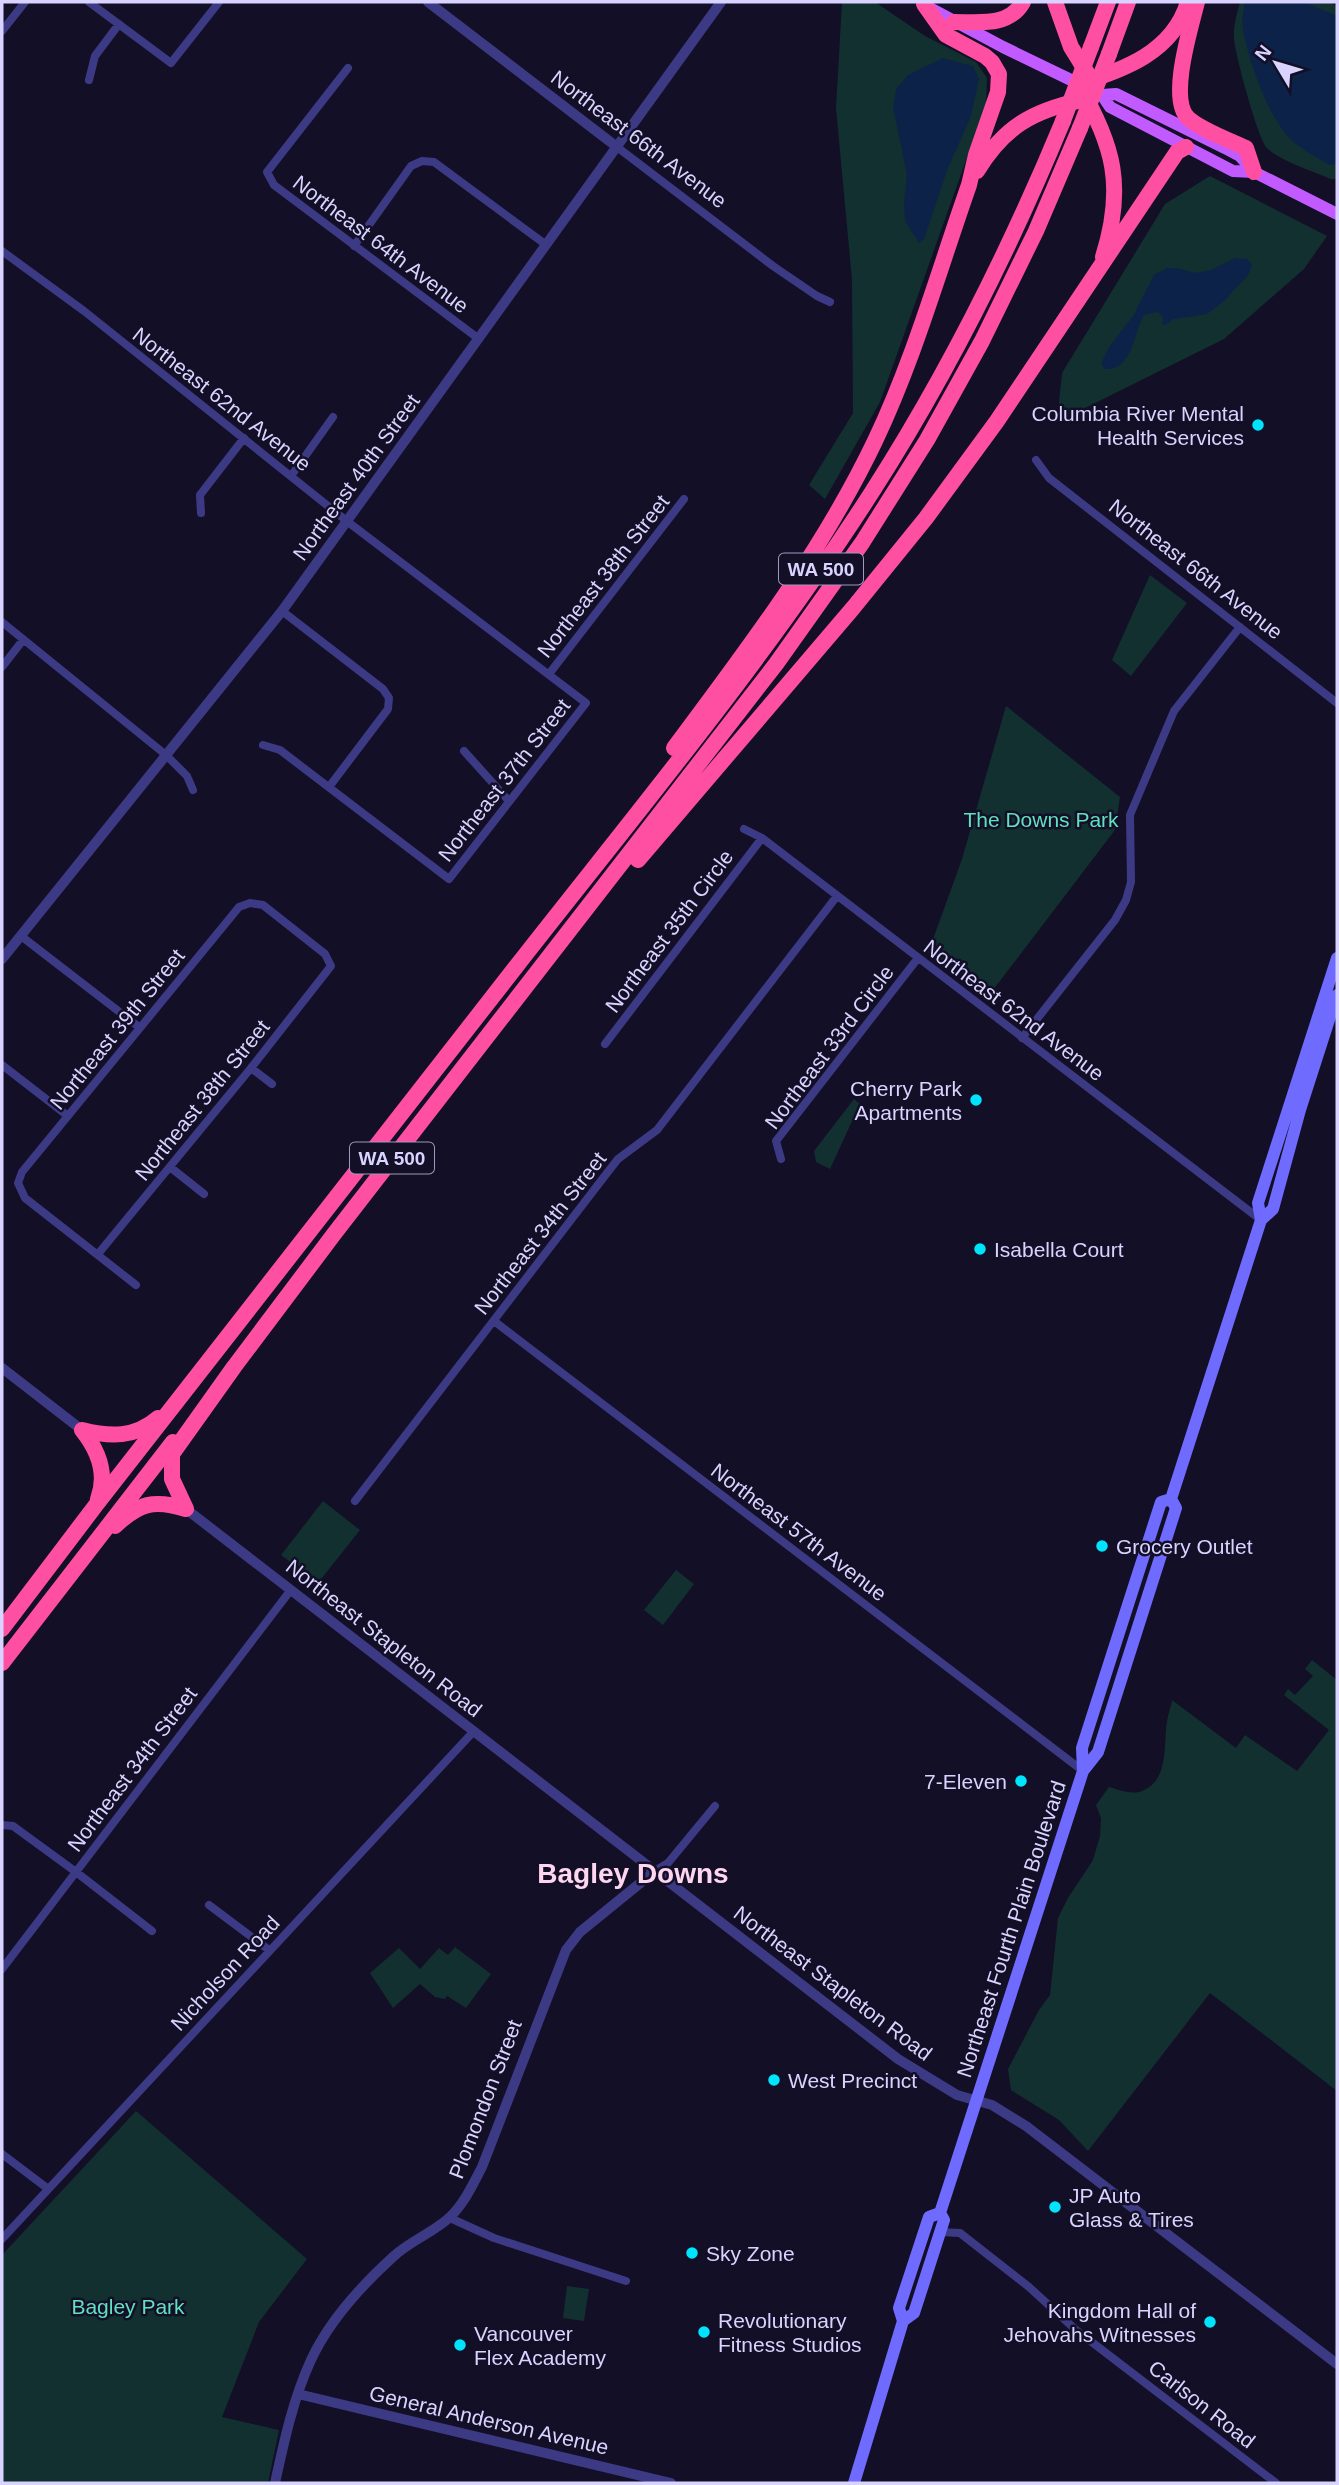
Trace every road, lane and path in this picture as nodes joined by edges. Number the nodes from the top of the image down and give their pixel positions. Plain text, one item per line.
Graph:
1 (25, 2) edge
2 (89, 2) edge
3 (219, 2) edge
4 (428, 2) edge
5 (721, 2) edge
6 (1023, 2) edge
7 (1055, 2) edge
8 (1108, 2) edge
9 (1128, 2) edge
10 (1188, 2) edge
11 (1196, 2) edge
12 (921, 3) edge
13 (954, 22) junction
14 (119, 24) junction
15 (2, 32) edge
16 (348, 68) dead end
17 (89, 79) dead end
18 (1085, 81) junction
19 (1094, 97) junction
20 (617, 147) junction
21 (1186, 147) junction
22 (1254, 172) junction
23 (969, 185) junction
24 (1337, 214) edge
25 (545, 244) junction
26 (354, 246) junction
27 (2, 251) edge
28 (1093, 278) junction
29 (830, 302) dead end
30 (479, 339) junction
31 (333, 417) dead end
32 (244, 438) junction
33 (1036, 460) dead end
34 (290, 476) junction
35 (684, 499) dead end
36 (201, 513) dead end
37 (348, 522) junction
38 (282, 611) junction
39 (2, 622) edge
40 (1240, 627) junction
41 (23, 640) junction
42 (2, 667) edge
43 (549, 674) junction
44 (586, 703) joint
45 (1337, 703) edge
46 (263, 745) dead end
47 (464, 751) dead end
48 (166, 755) junction
49 (329, 787) junction
50 (193, 790) dead end
51 (509, 800) junction
52 (744, 829) dead end
53 (762, 838) junction
54 (837, 896) junction
55 (21, 936) junction
56 (553, 952) junction
57 (918, 958) junction
58 (1337, 958) edge
59 (2, 959) edge
60 (331, 966) joint
61 (510, 974) junction
62 (1337, 995) edge
63 (139, 1027) junction
64 (1022, 1038) junction
65 (605, 1044) dead end
66 (2, 1065) edge
67 (251, 1068) junction
68 (272, 1084) dead end
69 (68, 1116) junction
70 (781, 1159) dead end
71 (170, 1167) junction
72 (204, 1194) dead end
73 (1261, 1220) junction
74 (98, 1254) junction
75 (136, 1285) dead end
76 (494, 1321) junction
77 (213, 1356) junction
78 (234, 1367) junction
79 (2, 1368) edge
80 (82, 1430) junction
81 (355, 1501) dead end
82 (96, 1505) junction
83 (186, 1508) junction
84 (290, 1591) junction
85 (51, 1599) junction
86 (2, 1629) edge
87 (2, 1663) edge
88 (474, 1731) junction
89 (1083, 1771) junction
90 (715, 1806) dead end
91 (2, 1825) edge
92 (655, 1871) junction
93 (76, 1872) junction
94 (209, 1905) dead end
95 (152, 1931) dead end
96 (270, 1950) junction
97 (2, 1969) edge
98 (974, 2100) junction
99 (2, 2154) edge
100 (47, 2188) junction
101 (940, 2213) junction
102 (450, 2218) junction
103 (940, 2232) junction
104 (2, 2239) edge
105 (626, 2281) dead end
106 (904, 2321) junction
107 (1337, 2364) edge
108 (298, 2394) junction
109 (275, 2483) edge
110 (671, 2483) edge
111 (854, 2483) edge
112 (1276, 2483) edge

1 - 15 street
2 - 14 street
3 - 14 street
4 - 20 street, Northeast 66th Avenue
5 - 20 street, Northeast 40th Street
6 - 13 highway
7 - 18 highway
8 - 61 highway, WA 500, bridge
9 - 56 highway, WA 500, bridge
10 - 18 highway
11 - 22 highway
12 - 13 main road
12 - 23 highway
13 - 18 main road
14 - 17 street
16 - 26 street, Northeast 64th Avenue
18 - 19 highway
19 - 21 main road
19 - 22 main road
19 - 23 highway
19 - 28 highway
20 - 25 street, Northeast 40th Street
20 - 29 street, Northeast 66th Avenue
21 - 22 main road
21 - 28 highway
22 - 24 main road
23 - 61 highway
25 - 26 street
25 - 30 street, Northeast 40th Street
26 - 30 street, Northeast 64th Avenue
27 - 32 street, Northeast 62nd Avenue
28 - 56 highway
30 - 37 street, Northeast 40th Street
31 - 34 street
32 - 34 street, Northeast 62nd Avenue
32 - 36 street
33 - 40 street, Northeast 66th Avenue
34 - 37 street, Northeast 62nd Avenue
35 - 43 street, Northeast 38th Street
37 - 38 street, Northeast 40th Street
37 - 43 street, Northeast 62nd Avenue
38 - 48 street, Northeast 40th Street
38 - 49 street
39 - 41 street
40 - 45 street, Northeast 66th Avenue
40 - 64 street
41 - 42 street
41 - 48 street
43 - 44 street, Northeast 62nd Avenue
44 - 51 street, Northeast 37th Street
46 - 49 street
47 - 51 street
48 - 50 street
48 - 55 street, Northeast 40th Street
49 - 51 street, Northeast 37th Street
52 - 53 street, Northeast 62nd Avenue
53 - 54 street, Northeast 62nd Avenue
53 - 65 street, Northeast 35th Circle
54 - 57 street, Northeast 62nd Avenue
54 - 76 street, Northeast 34th Street
55 - 59 street, Northeast 40th Street
55 - 63 street
56 - 78 highway, WA 500
57 - 64 street, Northeast 62nd Avenue
57 - 70 street, Northeast 33rd Circle
58 - 73 main road, Northeast Fourth Plain Boulevard
60 - 63 street, Northeast 39th Street
60 - 67 street, Northeast 38th Street
61 - 77 highway, WA 500
62 - 73 main road, Northeast Fourth Plain Boulevard
63 - 69 street, Northeast 39th Street
64 - 73 street, Northeast 62nd Avenue
66 - 69 street
67 - 68 street
67 - 71 street, Northeast 38th Street
69 - 74 street, Northeast 39th Street
71 - 72 street
71 - 74 street, Northeast 38th Street
73 - 89 main road, Northeast Fourth Plain Boulevard
74 - 75 street
76 - 81 street, Northeast 34th Street
76 - 89 street, Northeast 57th Avenue
77 - 80 highway
77 - 82 highway, WA 500
78 - 83 highway
78 - 85 highway, WA 500
79 - 80 street
80 - 82 highway
82 - 86 highway, WA 500
83 - 84 street, Northeast Stapleton Road
83 - 85 highway
84 - 88 street, Northeast Stapleton Road
84 - 93 street, Northeast 34th Street
85 - 87 highway, WA 500
88 - 92 street, Northeast Stapleton Road
88 - 96 street, Nicholson Road
89 - 98 main road, Northeast Fourth Plain Boulevard
90 - 92 street
91 - 93 street
92 - 98 street, Northeast Stapleton Road
92 - 102 street, Plomondon Street
93 - 95 street
93 - 97 street, Northeast 34th Street
94 - 96 street
96 - 100 street, Nicholson Road
98 - 101 main road, Northeast Fourth Plain Boulevard
98 - 107 street, Northeast Stapleton Road
99 - 100 street
100 - 104 street, Nicholson Road
101 - 103 main road
101 - 106 main road
102 - 105 street
102 - 108 street, Plomondon Street
103 - 106 main road
103 - 112 street, Carlson Road
106 - 111 main road
108 - 109 street, Plomondon Street
108 - 110 street, General Anderson Avenue

